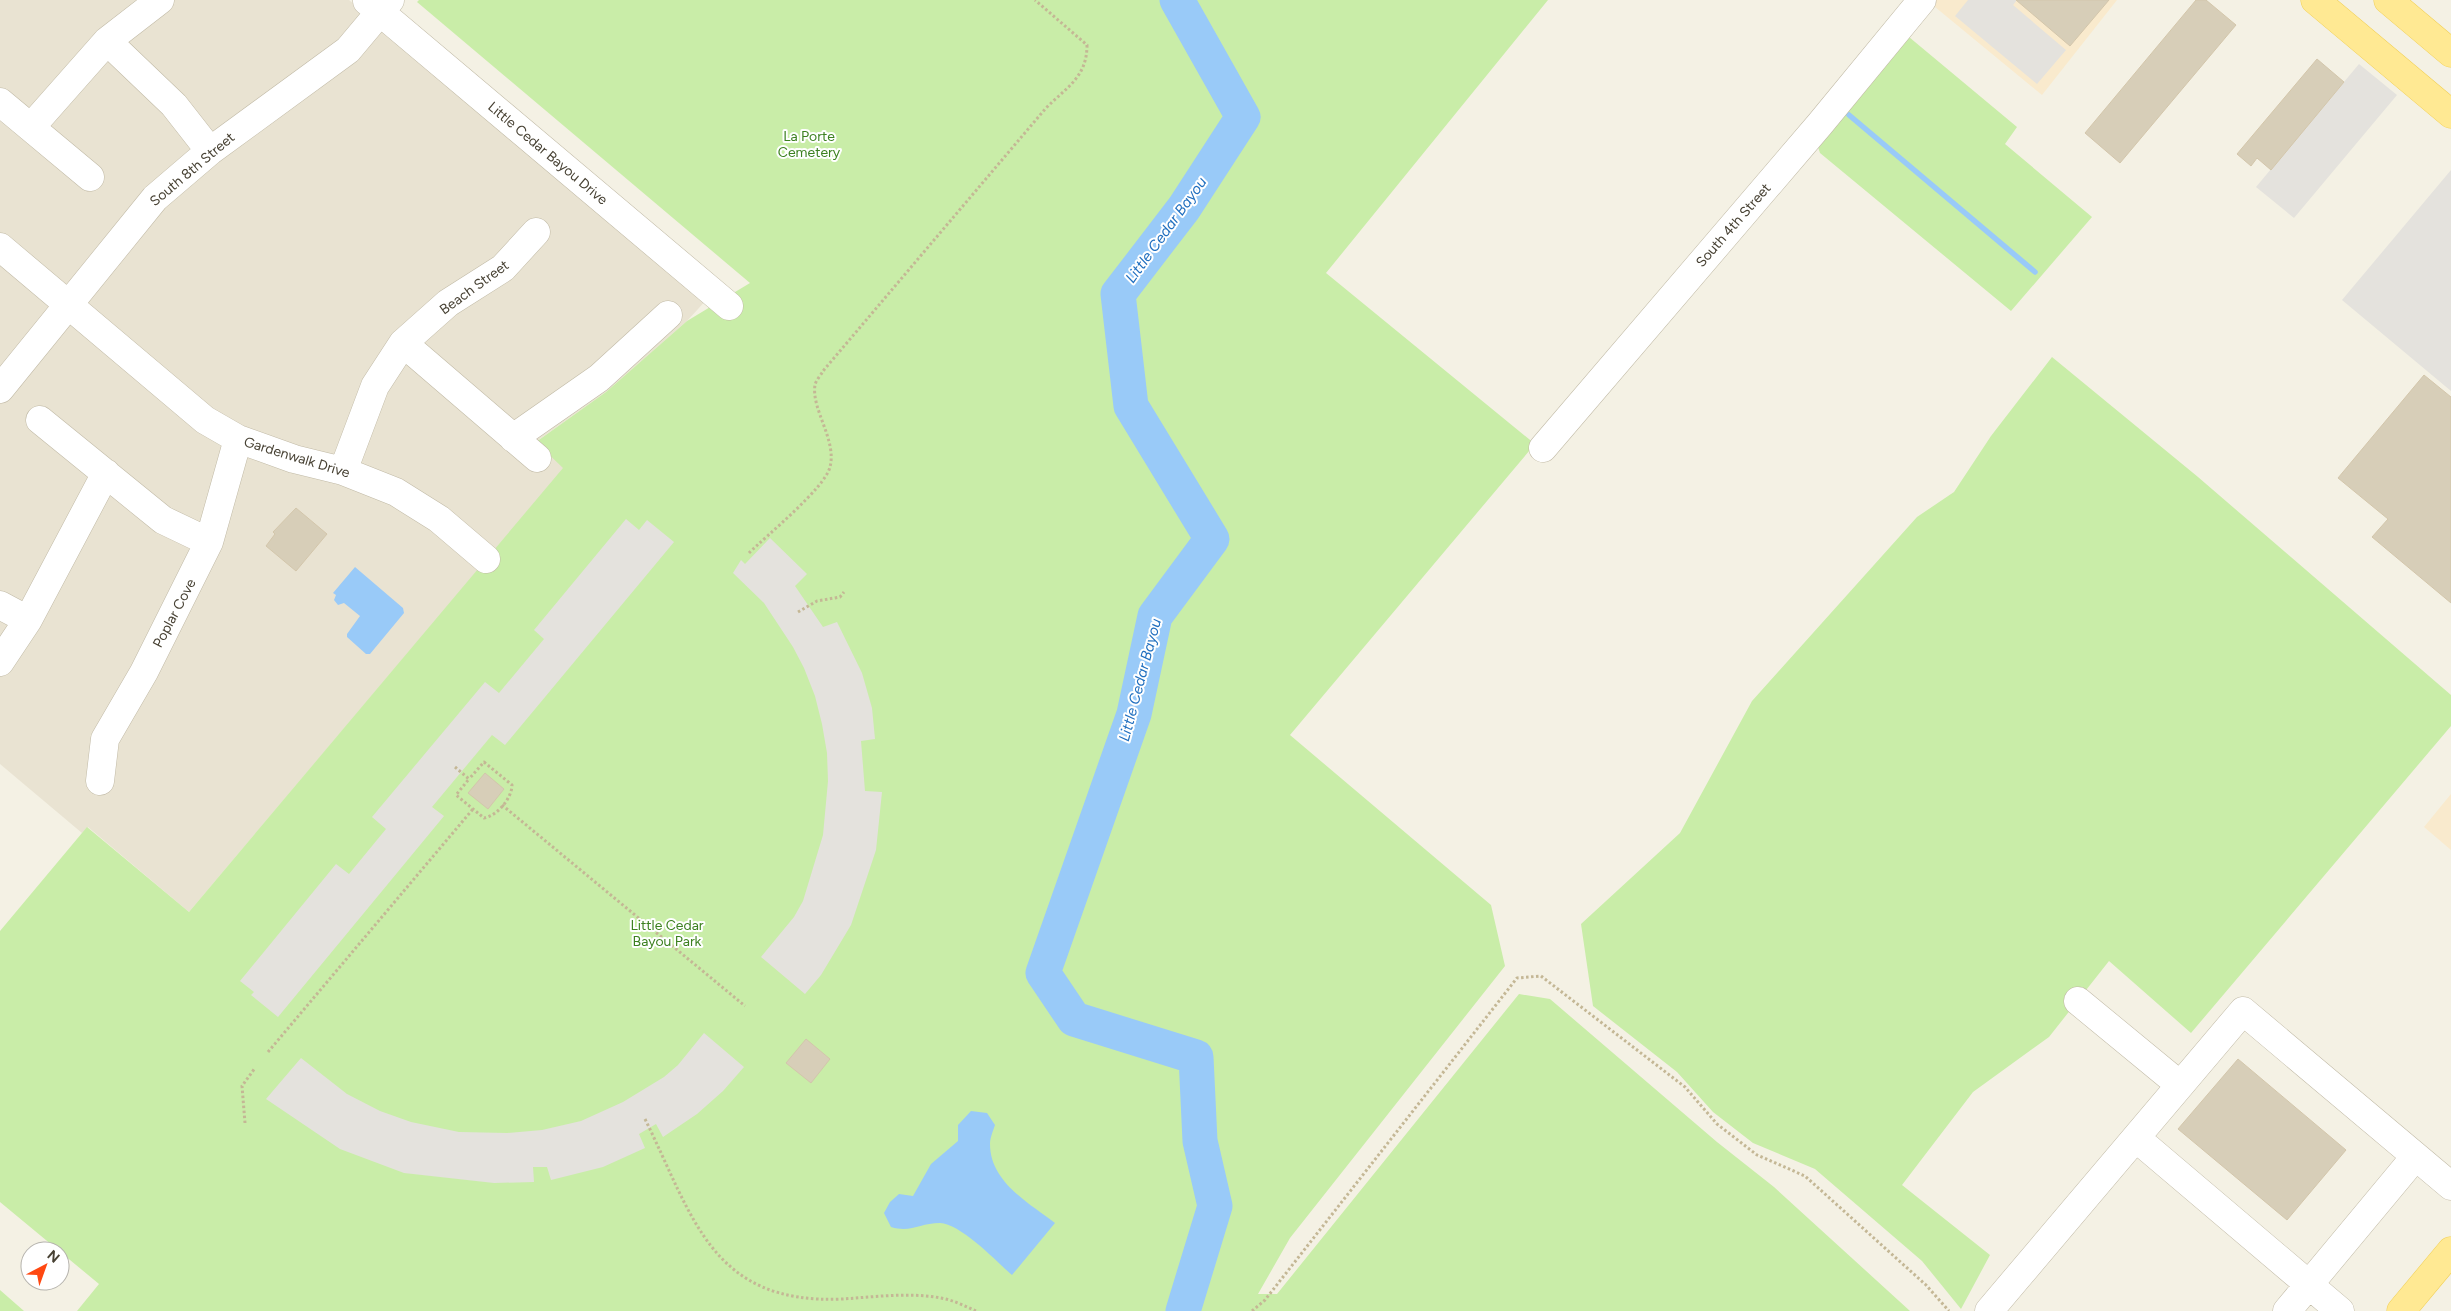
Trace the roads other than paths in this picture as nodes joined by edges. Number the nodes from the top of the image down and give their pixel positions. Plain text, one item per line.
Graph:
1 (160, 0) edge
2 (1922, 0) edge
3 (2388, 0) edge
4 (2318, 1) edge
5 (379, 4) edge
6 (107, 41) junction
7 (2451, 53) edge
8 (0, 102) edge
9 (2451, 114) edge
10 (31, 128) junction
11 (210, 150) junction
12 (90, 177) dead end
13 (536, 232) dead end
14 (0, 247) edge
15 (69, 305) junction
16 (729, 306) dead end
17 (668, 315) dead end
18 (403, 343) junction
19 (0, 388) edge
20 (40, 420) dead end
21 (513, 438) junction
22 (238, 439) junction
23 (1543, 448) dead end
24 (537, 458) dead end
25 (343, 471) junction
26 (106, 473) junction
27 (209, 542) junction
28 (486, 559) dead end
29 (0, 605) edge
30 (28, 620) junction
31 (0, 662) edge
32 (100, 781) dead end
33 (2078, 1000) dead end
34 (2180, 1085) junction
35 (2136, 1138) junction
36 (2415, 1156) junction
37 (2451, 1186) edge
38 (2451, 1252) edge
39 (2309, 1285) junction
40 (1989, 1311) edge
41 (2287, 1311) edge
42 (2340, 1311) edge
43 (2401, 1311) edge

1 - 6 street
2 - 23 street, South 4th Street
3 - 7 main road
4 - 9 main road
5 - 11 street, South 8th Street
5 - 16 street, Little Cedar Bayou Drive
6 - 10 street
6 - 11 street
8 - 10 street
10 - 12 street
11 - 15 street, South 8th Street
13 - 18 street, Beach Street
14 - 15 street, Gardenwalk Drive
15 - 19 street, South 8th Street
15 - 22 street, Gardenwalk Drive
17 - 21 street
18 - 21 street
18 - 25 street, Beach Street
20 - 26 street
21 - 24 street
22 - 25 street, Gardenwalk Drive
22 - 27 street, Poplar Cove
25 - 28 street, Gardenwalk Drive
26 - 27 street
26 - 30 street
27 - 32 street, Poplar Cove
29 - 30 street
30 - 31 street
33 - 34 street
34 - 35 street
34 - 36 street
35 - 39 street
35 - 40 street
36 - 37 street
36 - 39 street
38 - 43 main road
39 - 41 street
39 - 42 street

